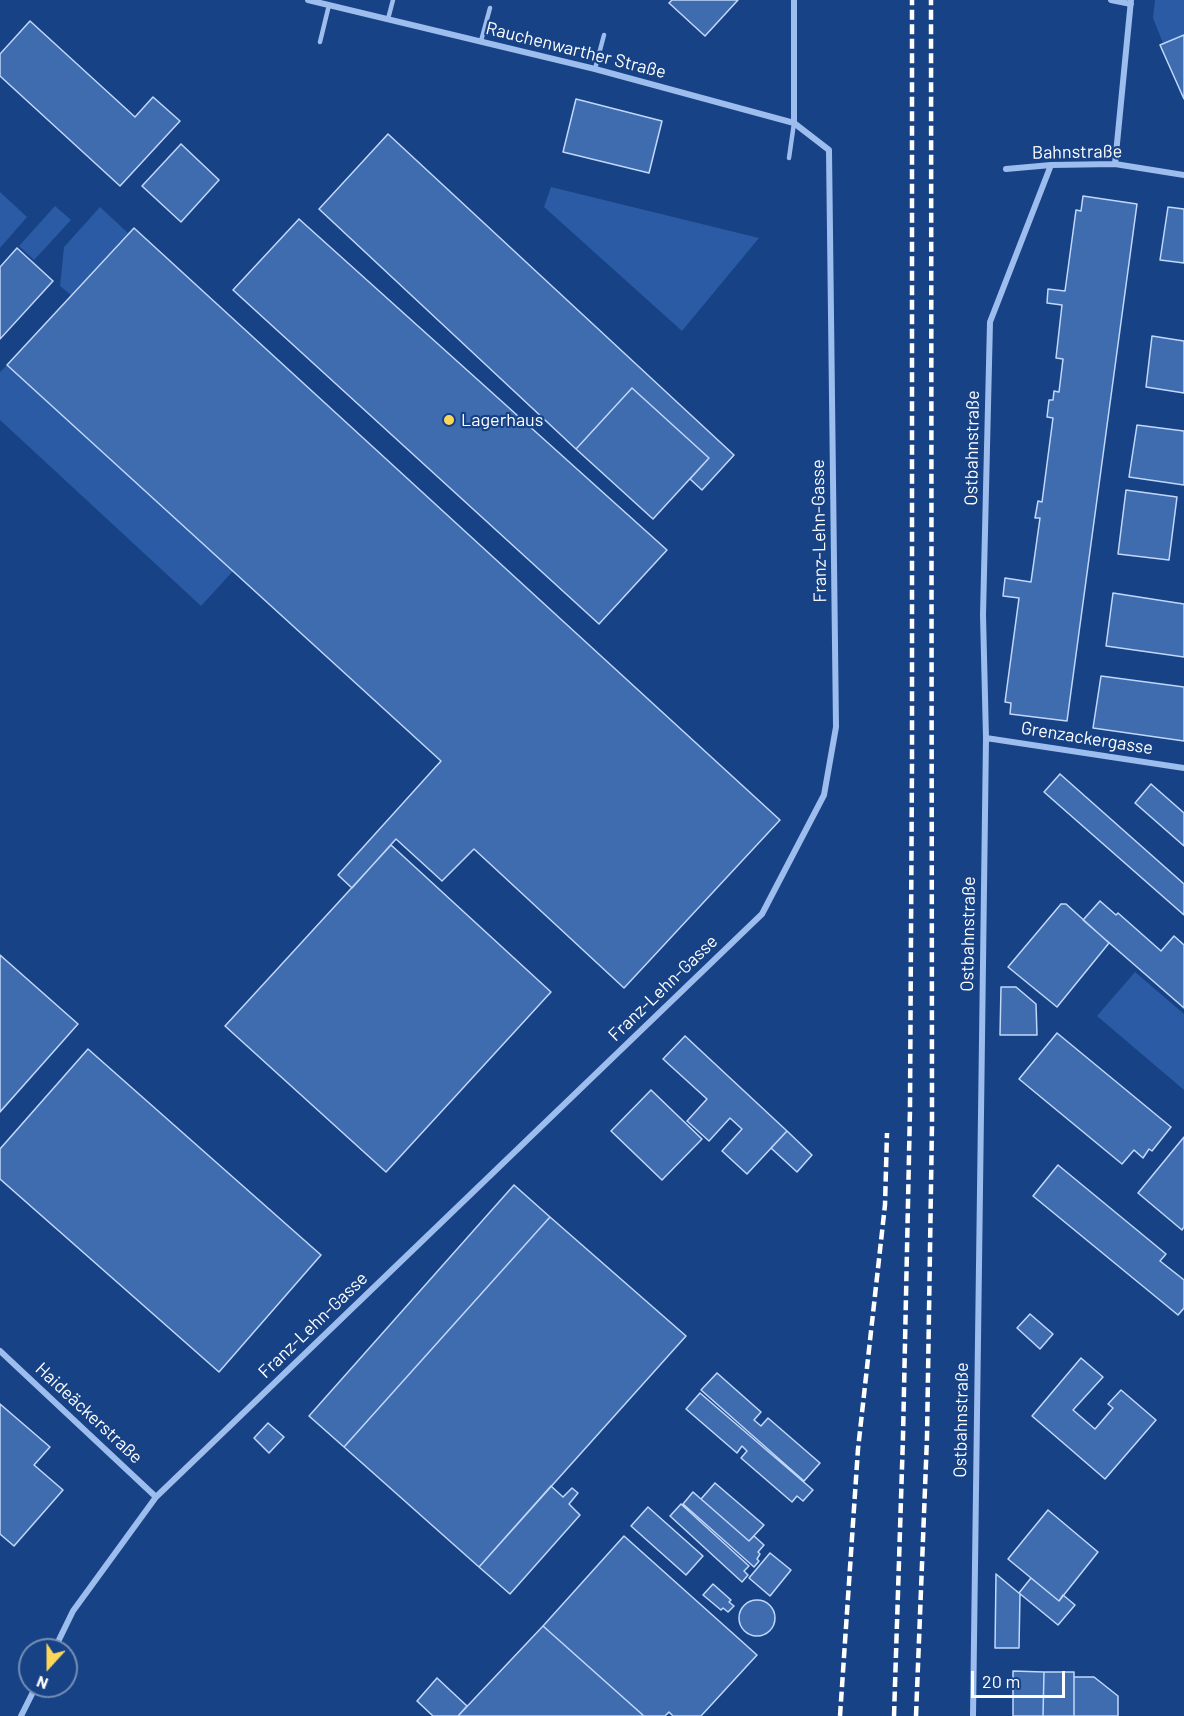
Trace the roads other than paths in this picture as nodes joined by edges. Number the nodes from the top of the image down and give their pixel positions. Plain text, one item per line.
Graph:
1 (308, 0) edge
2 (393, 0) edge
3 (794, 0) edge
4 (1111, 0) edge
5 (1131, 2) edge
6 (329, 5) junction
7 (490, 8) dead end
8 (388, 20) junction
9 (604, 35) dead end
10 (481, 41) junction
11 (320, 42) dead end
12 (595, 69) junction
13 (794, 123) junction
14 (829, 150) joint
15 (789, 158) dead end
16 (1115, 164) junction
17 (1051, 165) junction
18 (1006, 169) dead end
19 (1184, 175) edge
20 (986, 738) junction
21 (1184, 768) edge
22 (0, 1351) edge
23 (156, 1497) junction
24 (60, 1638) edge
25 (30, 1698) edge
26 (21, 1716) edge
27 (973, 1716) edge

1 - 6 street, Rauchenwarther Straße
2 - 8 lane
3 - 13 street
4 - 5 street
5 - 16 street
6 - 8 street, Rauchenwarther Straße
6 - 11 lane
7 - 10 lane
8 - 10 street, Rauchenwarther Straße
9 - 12 lane
10 - 12 street, Rauchenwarther Straße
12 - 13 street, Rauchenwarther Straße
13 - 14 street, Rauchenwarther Straße
13 - 15 lane
14 - 23 street, Franz-Lehn-Gasse
16 - 17 street, Bahnstraße
16 - 19 street, Bahnstraße
17 - 18 street, Bahnstraße
17 - 20 street, Ostbahnstraße
20 - 21 street, Grenzackergasse
20 - 27 street, Ostbahnstraße
22 - 23 street, Haideäckerstraße
23 - 24 street, Franz-Lehn-Gasse
25 - 26 street

